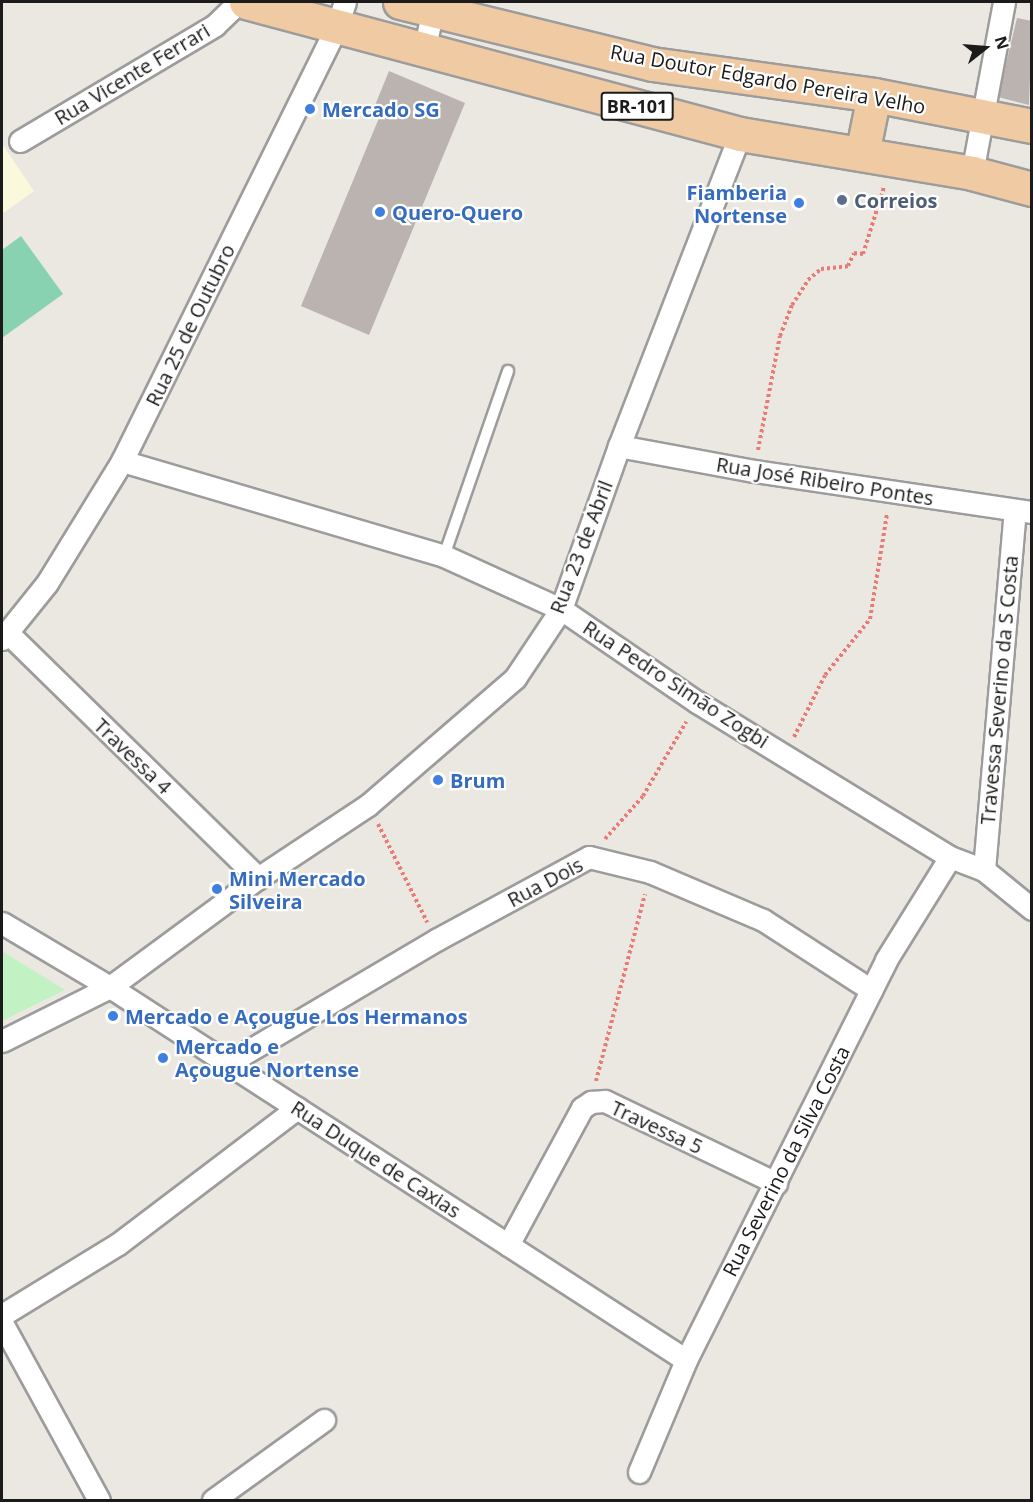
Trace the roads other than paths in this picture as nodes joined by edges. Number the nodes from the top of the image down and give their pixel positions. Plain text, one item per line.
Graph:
1 (238, 2) edge
2 (246, 2) edge
3 (400, 2) edge
4 (1004, 2) edge
5 (431, 5) edge
6 (341, 15) edge
7 (508, 28) junction
8 (424, 51) junction
9 (652, 64) junction
10 (497, 68) junction
11 (736, 77) junction
12 (874, 95) junction
13 (639, 106) junction
14 (984, 117) junction
15 (1032, 126) edge
16 (728, 130) junction
17 (20, 141) dead end
18 (877, 158) junction
19 (972, 173) junction
20 (1032, 189) edge
21 (508, 371) dead end
22 (619, 446) junction
23 (122, 461) junction
24 (1023, 511) edge
25 (444, 556) junction
26 (561, 609) junction
27 (5, 636) edge
28 (950, 857) junction
29 (984, 870) junction
30 (258, 878) junction
31 (1032, 909) edge
32 (2, 923) edge
33 (110, 987) junction
34 (871, 990) junction
35 (2, 1041) edge
36 (228, 1063) junction
37 (297, 1108) junction
38 (776, 1182) junction
39 (508, 1245) junction
40 (2, 1315) edge
41 (2, 1323) edge
42 (686, 1360) junction
43 (324, 1420) dead end
44 (639, 1473) dead end
45 (99, 1500) edge
46 (213, 1500) edge

1 - 17 street, Rua Vicente Ferrari
2 - 6 main road, BR-101
3 - 5 main road, Rua Doutor Edgardo Pereira Velho / BR-101
4 - 14 street
5 - 7 main road, Rua Doutor Edgardo Pereira Velho / BR-101
5 - 8 street
6 - 8 main road, BR-101
6 - 23 street, Rua 25 de Outubro
7 - 9 main road, Rua Doutor Edgardo Pereira Velho / BR-101
7 - 10 main road
8 - 10 main road, BR-101
9 - 11 main road, Rua Doutor Edgardo Pereira Velho / BR-101
9 - 13 main road
10 - 13 main road, BR-101
11 - 12 main road, Rua Doutor Edgardo Pereira Velho / BR-101
11 - 16 main road
12 - 14 main road, Rua Doutor Edgardo Pereira Velho / BR-101
12 - 18 main road
13 - 16 main road, BR-101
14 - 15 main road, Rua Doutor Edgardo Pereira Velho / BR-101
14 - 19 street
16 - 18 main road, BR-101
16 - 22 street, Rua 23 de Abril
18 - 19 main road, BR-101
19 - 20 main road, BR-101
21 - 25 lane
22 - 24 street, Rua José Ribeiro Pontes
22 - 26 street, Rua 23 de Abril
23 - 25 street, Rua Pedro Simão Zogbi
23 - 27 street, Rua 25 de Outubro
24 - 29 street, Travessa Severino da S Costa
25 - 26 street, Rua Pedro Simão Zogbi
26 - 28 street, Rua Pedro Simão Zogbi
26 - 30 street, Rua 23 de Abril
27 - 30 street, Travessa 4
28 - 29 street, Rua Pedro Simão Zogbi
28 - 34 street, Rua Severino da Silva Costa
29 - 31 street, Rua Pedro Simão Zogbi
30 - 33 street, Rua 23 de Abril
32 - 33 street, Rua Duque de Caxias
33 - 35 street, Rua 23 de Abril
33 - 36 street, Rua Duque de Caxias
34 - 36 street, Rua Dois
34 - 38 street, Rua Severino da Silva Costa
36 - 37 street, Rua Duque de Caxias
37 - 39 street, Rua Duque de Caxias
37 - 40 street
38 - 39 street, Travessa 5
38 - 42 street, Rua Severino da Silva Costa
39 - 42 street, Rua Duque de Caxias
41 - 45 street
42 - 44 street, Rua Severino da Silva Costa
43 - 46 street

